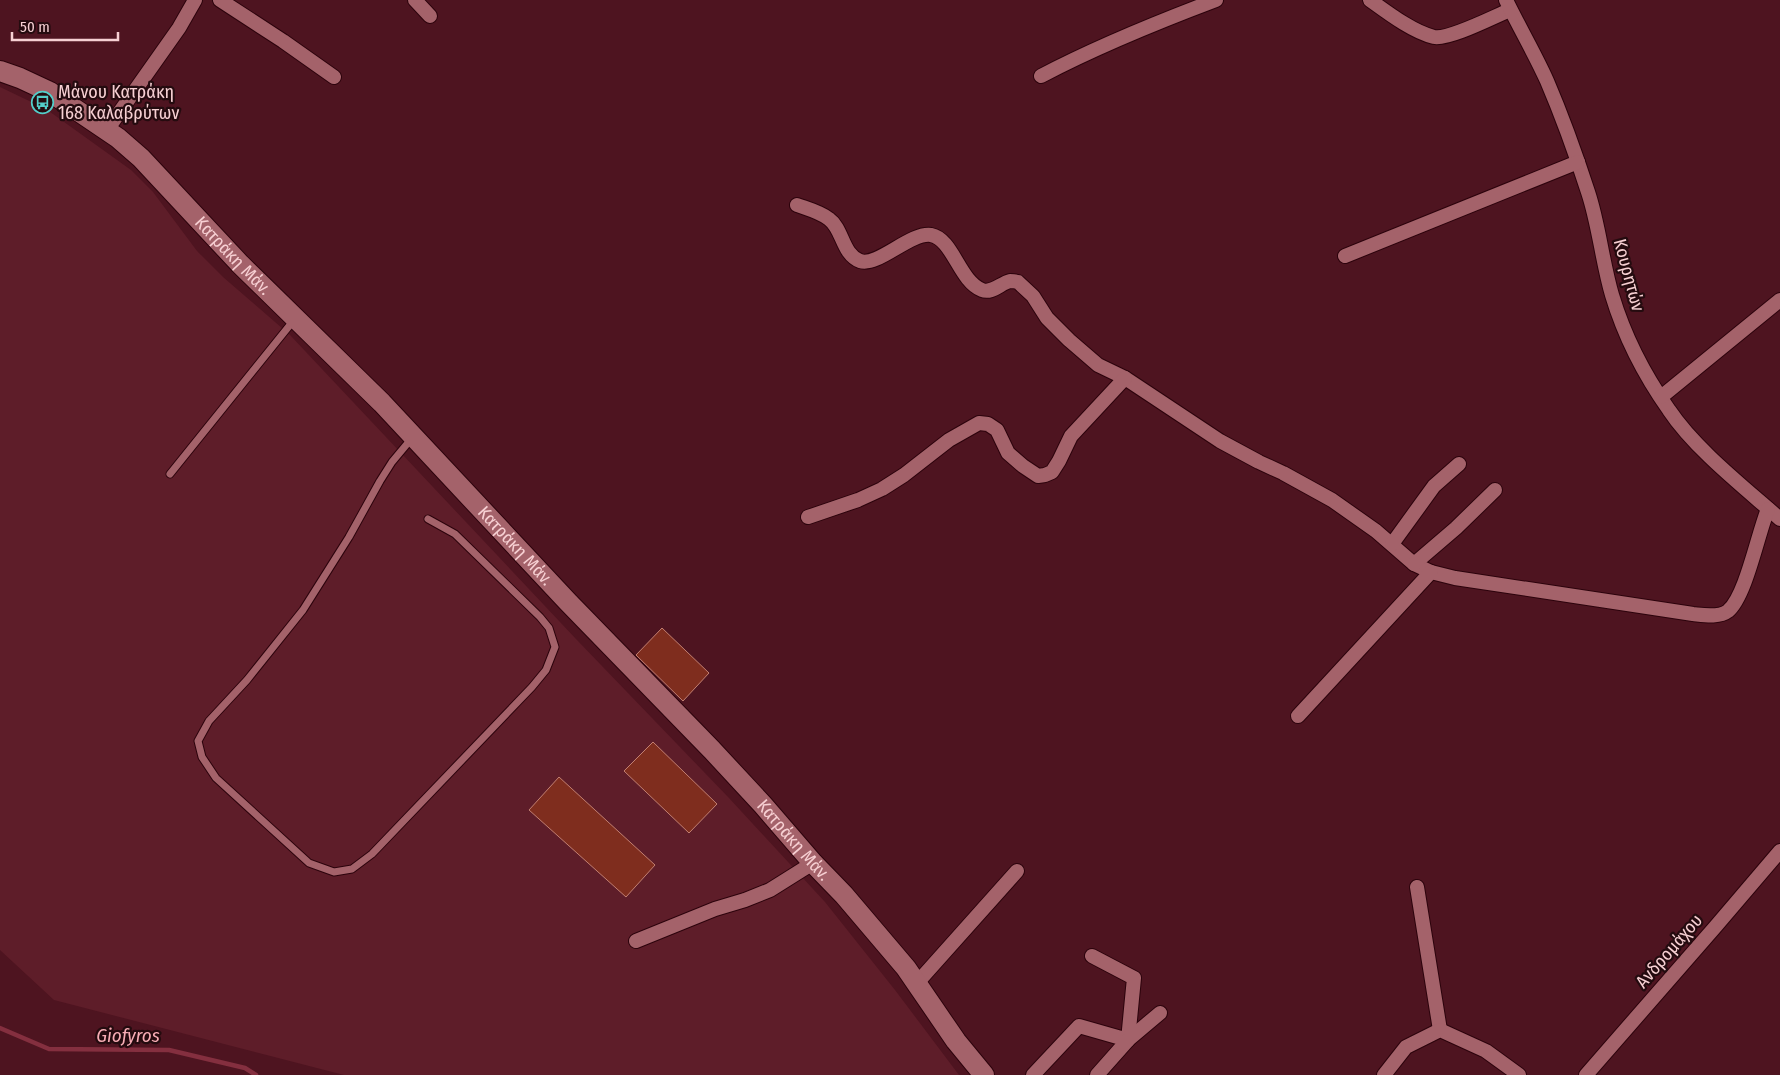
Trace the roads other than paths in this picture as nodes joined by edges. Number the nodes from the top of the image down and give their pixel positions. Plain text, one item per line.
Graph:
1 (195, 0) edge
2 (220, 0) edge
3 (415, 0) edge
4 (1216, 0) edge
5 (1370, 0) edge
6 (1508, 5) edge
7 (430, 16) dead end
8 (0, 71) edge
9 (1041, 76) dead end
10 (334, 77) dead end
11 (107, 130) junction
12 (1578, 162) junction
13 (797, 205) dead end
14 (1345, 256) dead end
15 (1780, 300) edge
16 (296, 317) junction
17 (1125, 378) junction
18 (1661, 398) junction
19 (414, 436) junction
20 (1459, 464) dead end
21 (170, 474) dead end
22 (1495, 490) dead end
23 (1768, 509) junction
24 (808, 517) dead end
25 (428, 519) dead end
26 (1780, 519) edge
27 (1392, 544) junction
28 (1414, 564) junction
29 (1431, 572) junction
30 (1298, 716) dead end
31 (1780, 850) edge
32 (813, 864) junction
33 (1017, 871) dead end
34 (1417, 887) dead end
35 (636, 941) dead end
36 (1092, 956) dead end
37 (917, 983) junction
38 (1160, 1013) dead end
39 (1440, 1030) junction
40 (1128, 1040) junction
41 (984, 1075) edge
42 (1032, 1075) edge
43 (1097, 1075) edge
44 (1384, 1075) edge
45 (1519, 1075) edge
46 (1586, 1075) edge

1 - 11 street
2 - 10 street
3 - 7 street
4 - 9 street
5 - 6 street
6 - 12 street, Κουρητών
8 - 11 street, Κατράκη Μάν.
11 - 16 street, Κατράκη Μάν.
12 - 14 street
12 - 18 street, Κουρητών
13 - 17 street
15 - 18 street
16 - 19 street, Κατράκη Μάν.
16 - 21 lane
17 - 24 street
17 - 27 street
18 - 23 street, Κουρητών
19 - 25 lane
19 - 32 street, Κατράκη Μάν.
20 - 27 street
22 - 28 street
23 - 26 street, Κουρητών
23 - 29 street
27 - 28 street
28 - 29 street
29 - 30 street
31 - 46 street, Ανδρομάχου
32 - 35 street
32 - 37 street, Κατράκη Μάν.
33 - 37 street
34 - 39 street
36 - 40 street
37 - 41 street, Κατράκη Μάν.
38 - 40 street
39 - 44 street
39 - 45 street
40 - 42 street
40 - 43 street

